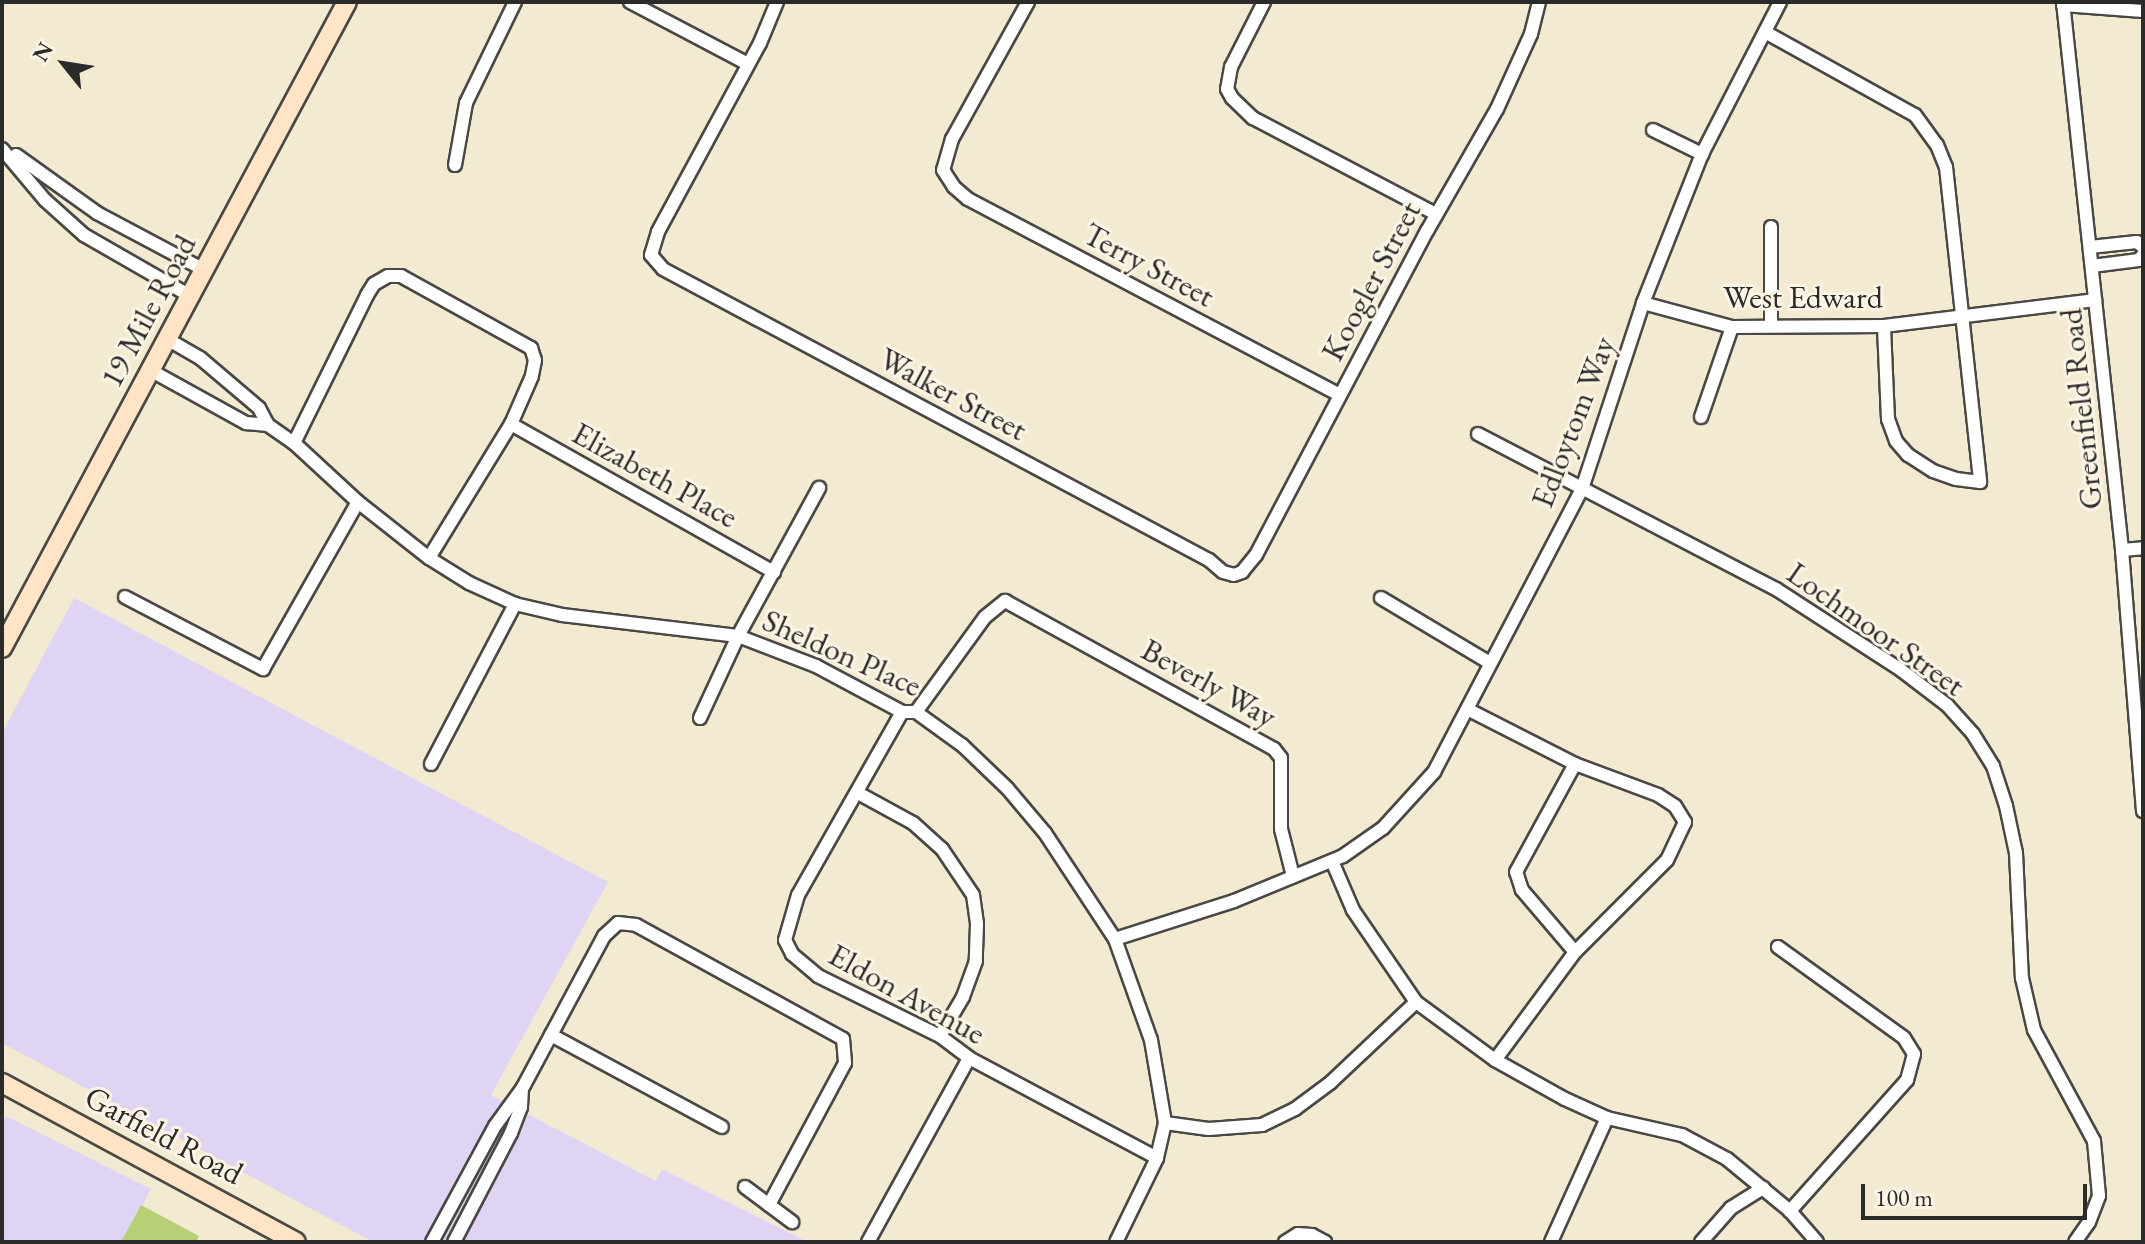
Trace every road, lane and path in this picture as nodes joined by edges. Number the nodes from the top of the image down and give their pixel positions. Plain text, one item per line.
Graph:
1 (347, 2) edge
2 (515, 2) edge
3 (630, 2) edge
4 (777, 2) edge
5 (1028, 2) edge
6 (1264, 2) edge
7 (1539, 2) edge
8 (1780, 2) edge
9 (2063, 4) edge
10 (2143, 11) edge
11 (1765, 32) junction
12 (748, 64) junction
13 (1653, 130) dead end
14 (2, 147) edge
15 (1702, 154) junction
16 (455, 165) dead end
17 (97, 213) junction
18 (1436, 214) junction
19 (1771, 227) dead end
20 (84, 235) junction
21 (2090, 247) junction
22 (2143, 247) edge
23 (2143, 255) edge
24 (2092, 266) junction
25 (204, 270) junction
26 (190, 296) junction
27 (2095, 300) junction
28 (1643, 303) junction
29 (1964, 317) junction
30 (1771, 325) junction
31 (1884, 326) junction
32 (1732, 327) junction
33 (167, 339) junction
34 (150, 370) junction
35 (1340, 395) junction
36 (1701, 417) dead end
37 (511, 424) junction
38 (268, 425) junction
39 (1478, 434) dead end
40 (294, 443) junction
41 (819, 488) dead end
42 (1582, 489) junction
43 (358, 502) junction
44 (2143, 548) edge
45 (2122, 550) junction
46 (429, 558) junction
47 (774, 572) junction
48 (1234, 575) joint
49 (125, 597) dead end
50 (1381, 598) dead end
51 (515, 604) junction
52 (738, 636) junction
53 (2, 648) edge
54 (1490, 663) junction
55 (1469, 710) junction
56 (909, 712) junction
57 (700, 718) dead end
58 (431, 764) dead end
59 (1575, 764) junction
60 (858, 793) junction
61 (2143, 811) edge
62 (1332, 861) junction
63 (1293, 876) junction
64 (1115, 939) junction
65 (1778, 947) dead end
66 (1575, 952) junction
67 (1416, 1002) junction
68 (551, 1035) junction
69 (940, 1036) junction
70 (969, 1058) junction
71 (1495, 1060) junction
72 (2, 1083) edge
73 (522, 1089) junction
74 (1607, 1118) junction
75 (1165, 1123) junction
76 (722, 1127) dead end
77 (1157, 1158) junction
78 (745, 1187) dead end
79 (1763, 1188) junction
80 (769, 1205) junction
81 (1790, 1211) junction
82 (792, 1222) dead end
83 (296, 1242) edge
84 (432, 1242) edge
85 (454, 1242) edge
86 (868, 1242) edge
87 (1116, 1242) edge
88 (1285, 1242) edge
89 (1325, 1242) edge
90 (1551, 1242) edge
91 (1701, 1242) edge
92 (1817, 1242) edge
93 (2075, 1242) edge

1 - 25 street, 19 Mile Road
2 - 16 street
3 - 12 street
4 - 12 street
5 - 35 street, Terry Street
6 - 18 street
7 - 18 street, Koogler Street
8 - 11 street, Edloytom Way
9 - 10 street
9 - 21 street, Greenfield Road
11 - 15 street, Edloytom Way
11 - 29 street
12 - 48 street, Walker Street
13 - 15 street
14 - 17 street
14 - 20 street
15 - 28 street, Edloytom Way
17 - 20 street
17 - 25 street
18 - 35 street, Koogler Street
19 - 30 street
20 - 26 street
21 - 22 street
21 - 24 street, Greenfield Road
23 - 24 street
24 - 27 street, Greenfield Road
25 - 26 street, 19 Mile Road
26 - 33 street, 19 Mile Road
27 - 29 street, West Edward
27 - 45 street, Greenfield Road
28 - 32 street, West Edward
28 - 42 street, Edloytom Way
29 - 31 street, West Edward
29 - 31 street
30 - 31 street, West Edward
30 - 32 street, West Edward
32 - 36 street
33 - 34 street, 19 Mile Road
33 - 38 street, Sheldon Place
34 - 38 street, Sheldon Place
34 - 53 street, 19 Mile Road
35 - 48 street, Koogler Street
37 - 40 street
37 - 46 street
37 - 47 street, Elizabeth Place
38 - 40 street, Sheldon Place
39 - 42 street, Lochmoor Street
40 - 43 street, Sheldon Place
41 - 47 street
42 - 54 street, Edloytom Way
42 - 93 street, Lochmoor Street
43 - 46 street, Sheldon Place
43 - 49 street
44 - 45 street
45 - 61 street, Greenfield Road
46 - 51 street, Sheldon Place
47 - 52 street
50 - 54 street
51 - 52 street, Sheldon Place
51 - 58 street
52 - 56 street, Sheldon Place
52 - 57 street
54 - 55 street, Edloytom Way
55 - 59 street
55 - 62 street, Edloytom Way
56 - 60 street, Eldon Avenue
56 - 63 street, Beverly Way
56 - 64 street, Sheldon Place
59 - 66 street
59 - 66 street
60 - 69 street
60 - 69 street, Eldon Avenue
62 - 63 street, Edloytom Way
62 - 67 street
63 - 64 street
64 - 75 street, Sheldon Place
65 - 81 street
66 - 71 street
67 - 71 street
67 - 75 street
68 - 73 street
68 - 76 street
68 - 80 street
69 - 70 street, Eldon Avenue
70 - 77 street, Eldon Avenue
70 - 86 street
71 - 74 street
72 - 83 street, Garfield Road
73 - 84 street
73 - 85 street
74 - 79 street
74 - 90 street
75 - 77 street
77 - 87 street
78 - 80 street
79 - 81 street
79 - 91 street
80 - 82 street
81 - 92 street
88 - 89 street

